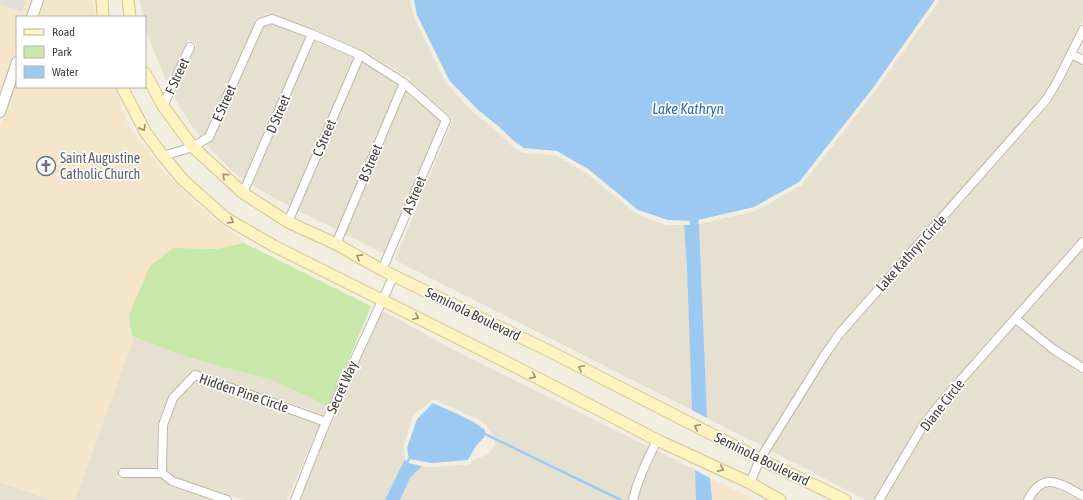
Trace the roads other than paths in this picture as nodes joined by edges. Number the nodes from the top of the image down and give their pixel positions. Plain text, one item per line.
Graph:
1 (38, 0) edge
2 (102, 0) edge
3 (128, 0) edge
4 (32, 16) edge
5 (103, 16) edge
6 (130, 16) edge
7 (1083, 30) edge
8 (312, 34) junction
9 (190, 47) dead end
10 (1071, 54) junction
11 (360, 55) junction
12 (1083, 60) edge
13 (16, 65) edge
14 (146, 75) edge
15 (404, 82) junction
16 (123, 88) edge
17 (163, 106) junction
18 (0, 112) edge
19 (193, 147) junction
20 (163, 156) junction
21 (243, 193) junction
22 (288, 222) junction
23 (1083, 242) edge
24 (336, 244) junction
25 (382, 270) junction
26 (394, 275) junction
27 (382, 300) junction
28 (1016, 319) junction
29 (1083, 368) edge
30 (326, 422) junction
31 (658, 440) junction
32 (760, 459) junction
33 (123, 473) dead end
34 (162, 473) junction
35 (750, 483) junction
36 (1083, 496) edge
37 (228, 500) edge
38 (295, 500) edge
39 (633, 500) edge
40 (780, 500) edge
41 (845, 500) edge
42 (879, 500) edge
43 (1028, 500) edge

1 - 4 street
2 - 5 main road
3 - 6 main road
7 - 10 street, Lake Kathryn Circle
8 - 11 street
8 - 19 street, E Street
8 - 21 street, D Street
9 - 17 street, F Street
10 - 12 street
10 - 32 street, Lake Kathryn Circle
11 - 15 street
11 - 22 street, C Street
13 - 18 street
14 - 17 main road, Seminola Boulevard
15 - 24 street, B Street
15 - 25 street, A Street
16 -> 20 main road, Seminola Boulevard
17 - 19 main road, Seminola Boulevard
19 - 20 street, E Street
21 -> 19 main road, Seminola Boulevard
20 -> 27 main road, Seminola Boulevard
21 - 22 main road, Seminola Boulevard
22 - 24 main road, Seminola Boulevard
23 - 28 street, Diane Circle
25 -> 24 main road, Seminola Boulevard
25 - 26 main road, Seminola Boulevard
26 - 27 street, Secret Way
32 -> 26 main road, Seminola Boulevard
27 - 30 street, Secret Way
27 -> 31 main road, Seminola Boulevard
28 - 29 street
28 - 42 street, Diane Circle
30 - 34 street, Hidden Pine Circle
30 - 38 street, Secret Way
31 -> 35 main road, Seminola Boulevard
31 - 39 street
32 - 35 street, Lake Kathryn Circle
32 - 41 main road, Seminola Boulevard
33 - 34 street
34 - 37 street
35 - 40 main road, Seminola Boulevard
36 - 43 street

